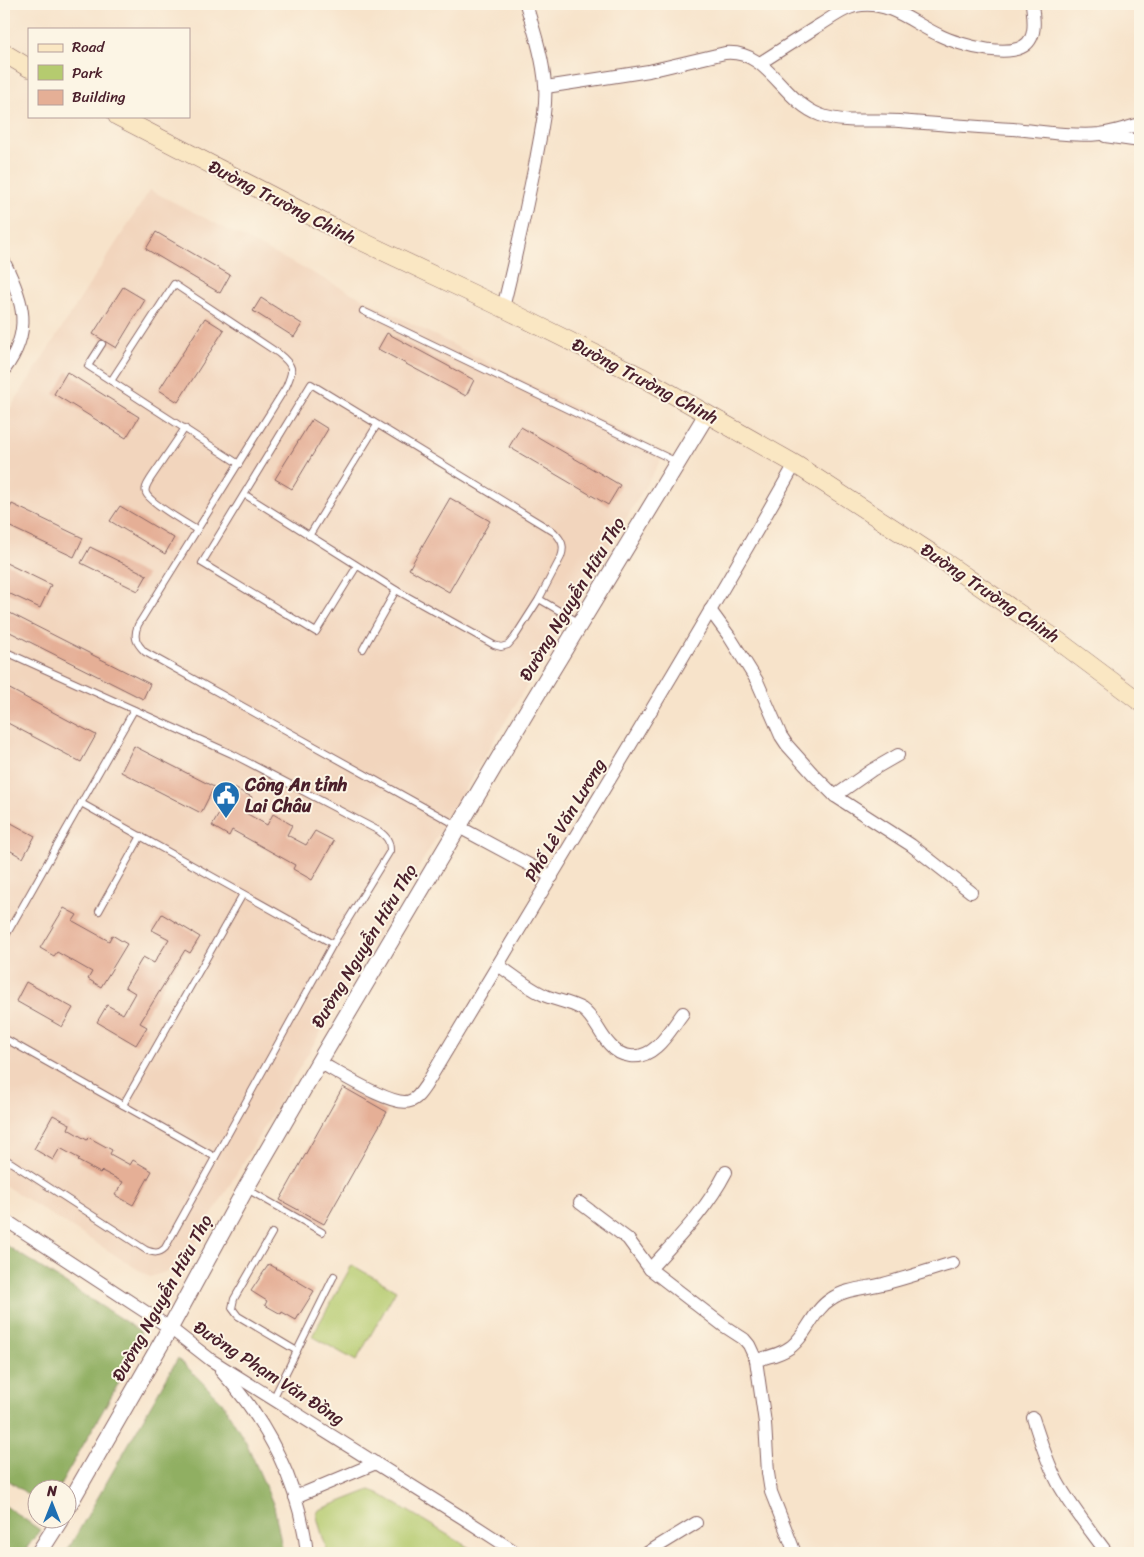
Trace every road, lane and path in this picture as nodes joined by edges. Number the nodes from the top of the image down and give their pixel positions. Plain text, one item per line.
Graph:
1 (526, 4) edge
2 (1032, 4) edge
3 (4, 53) edge
4 (760, 63) junction
5 (28, 67) edge
6 (546, 87) junction
7 (121, 118) edge
8 (1140, 124) edge
9 (1098, 134) junction
10 (1140, 141) edge
11 (4, 262) edge
12 (503, 308) junction
13 (363, 311) dead end
14 (102, 344) dead end
15 (4, 370) edge
16 (111, 381) junction
17 (707, 414) junction
18 (378, 425) junction
19 (185, 428) junction
20 (678, 462) junction
21 (239, 464) junction
22 (795, 464) junction
23 (244, 494) junction
24 (197, 530) junction
25 (309, 536) junction
26 (357, 566) junction
27 (396, 590) junction
28 (539, 599) junction
29 (710, 610) junction
30 (580, 623) junction
31 (363, 649) dead end
32 (4, 651) edge
33 (1140, 702) edge
34 (134, 710) junction
35 (898, 755) dead end
36 (835, 796) junction
37 (81, 803) junction
38 (459, 827) junction
39 (141, 836) junction
40 (552, 878) junction
41 (971, 892) dead end
42 (243, 894) junction
43 (99, 911) dead end
44 (4, 939) edge
45 (333, 944) junction
46 (498, 965) junction
47 (683, 1012) dead end
48 (4, 1038) edge
49 (319, 1062) junction
50 (123, 1105) junction
51 (215, 1157) junction
52 (4, 1158) edge
53 (726, 1172) dead end
54 (246, 1188) junction
55 (580, 1203) dead end
56 (4, 1218) edge
57 (322, 1232) dead end
58 (272, 1233) dead end
59 (953, 1263) dead end
60 (650, 1269) junction
61 (334, 1276) dead end
62 (170, 1328) junction
63 (297, 1351) junction
64 (211, 1360) junction
65 (756, 1360) junction
66 (273, 1399) junction
67 (1033, 1418) dead end
68 (376, 1463) junction
69 (78, 1489) edge
70 (295, 1497) junction
71 (696, 1523) dead end
72 (54, 1530) edge
73 (40, 1553) edge
74 (307, 1553) edge
75 (517, 1553) edge
76 (647, 1553) edge
77 (795, 1553) edge
78 (1107, 1553) edge

1 - 6 street
2 - 4 street
3 - 5 main road
4 - 6 street
4 - 9 street
6 - 12 street
7 - 12 main road, Đường Trường Chinh
8 - 9 street
9 - 10 street
11 - 15 street
12 - 17 main road, Đường Trường Chinh
13 - 20 lane
14 - 16 lane
16 - 19 lane
16 - 21 lane
17 - 20 street, Đường Nguyễn Hữu Thọ
17 - 22 main road, Đường Trường Chinh
18 - 23 lane
18 - 25 lane
18 - 28 lane
19 - 21 lane
19 - 24 lane
20 - 30 street, Đường Nguyễn Hữu Thọ
21 - 24 lane
22 - 29 street, Phố Lê Văn Lương
22 - 33 main road, Đường Trường Chinh
23 - 25 lane
23 - 26 lane
24 - 38 lane
25 - 26 lane
26 - 27 lane
27 - 28 lane
27 - 31 lane
28 - 30 lane
29 - 36 street
29 - 40 street, Phố Lê Văn Lương
30 - 38 street, Đường Nguyễn Hữu Thọ
32 - 34 lane
34 - 37 lane
34 - 45 lane
35 - 36 street
36 - 41 street
37 - 39 lane
37 - 44 lane
38 - 40 street
38 - 49 street, Đường Nguyễn Hữu Thọ
39 - 42 lane
39 - 43 lane
40 - 46 street, Phố Lê Văn Lương
42 - 45 lane
42 - 50 lane
45 - 51 lane
46 - 47 street
46 - 49 street, Phố Lê Văn Lương
48 - 50 lane
49 - 54 street, Đường Nguyễn Hữu Thọ
50 - 51 lane
51 - 52 lane
53 - 60 street
54 - 57 lane
54 - 62 street, Đường Nguyễn Hữu Thọ
55 - 60 street
56 - 62 street, Đường Phạm Văn Đồng
58 - 63 lane
59 - 65 street
60 - 65 street
61 - 63 lane
62 - 64 street, Đường Phạm Văn Đồng
62 - 69 street, Đường Nguyễn Hữu Thọ
63 - 66 lane
64 - 66 street, Đường Phạm Văn Đồng
64 - 70 street
65 - 77 street
66 - 68 street, Đường Phạm Văn Đồng
67 - 78 street
68 - 70 street
68 - 75 street, Đường Phạm Văn Đồng
70 - 74 street
71 - 76 street
72 - 73 street

